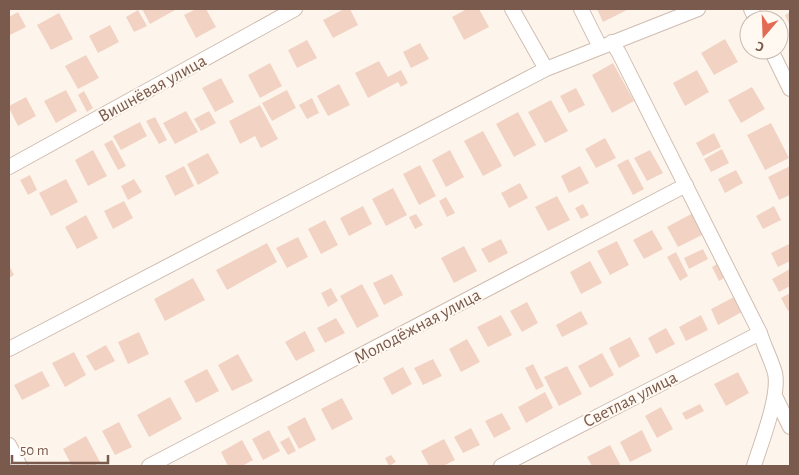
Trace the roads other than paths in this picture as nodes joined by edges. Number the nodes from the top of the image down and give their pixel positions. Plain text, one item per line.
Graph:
1 (295, 9) edge
2 (512, 9) edge
3 (580, 9) edge
4 (698, 9) edge
5 (610, 47) junction
6 (776, 60) edge
7 (546, 69) junction
8 (790, 89) edge
9 (9, 167) edge
10 (686, 185) junction
11 (760, 333) junction
12 (9, 349) edge
13 (775, 396) junction
14 (790, 427) edge
15 (9, 445) edge
16 (20, 466) edge
17 (149, 466) edge
18 (501, 466) edge
19 (754, 466) edge

1 - 9 street, Вишнёвая улица
2 - 7 street
3 - 5 street
4 - 5 street
5 - 7 street
5 - 10 street
6 - 8 street
7 - 12 street
10 - 11 street
10 - 17 street, Молодёжная улица
11 - 13 street
11 - 18 street, Светлая улица
13 - 14 street
13 - 19 street
15 - 16 street

